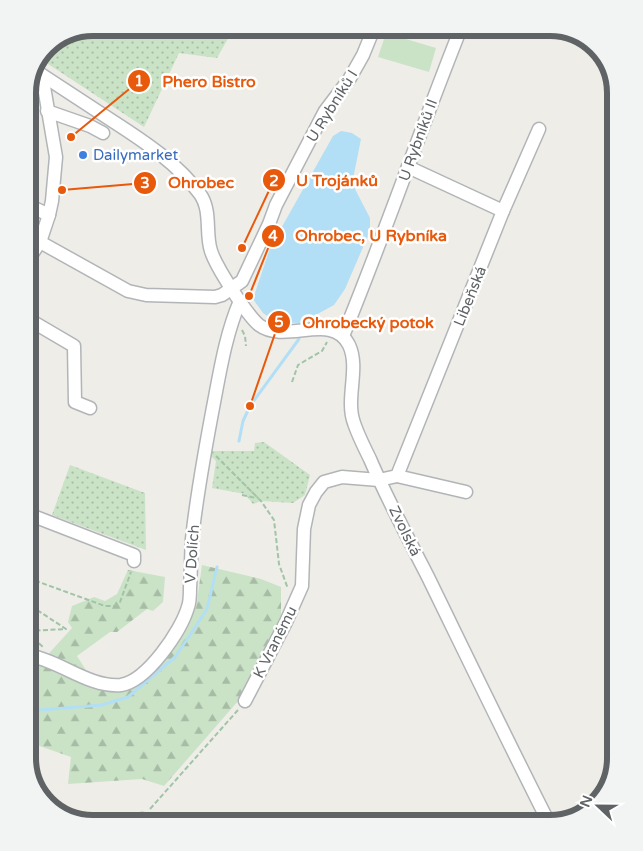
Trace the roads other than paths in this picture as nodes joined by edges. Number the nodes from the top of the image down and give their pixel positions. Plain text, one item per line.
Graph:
1 (373, 36) edge
2 (458, 36) edge
3 (40, 74) edge
4 (39, 75) edge
5 (48, 111) junction
6 (539, 129) dead end
7 (103, 133) dead end
8 (408, 167) junction
9 (36, 209) edge
10 (503, 212) junction
11 (49, 214) junction
12 (40, 242) junction
13 (36, 248) edge
14 (231, 288) junction
15 (240, 301) junction
16 (36, 324) edge
17 (342, 336) junction
18 (90, 408) dead end
19 (397, 476) junction
20 (380, 480) junction
21 (466, 492) dead end
22 (36, 517) edge
23 (134, 560) road end
24 (36, 657) edge
25 (245, 701) road end
26 (545, 815) edge

1 - 14 street, U Rybníků I
2 - 8 street, U Rybníků II
3 - 14 street
4 - 5 street
5 - 7 street
5 - 11 street
6 - 10 street, Libeňská
8 - 10 street
8 - 17 street, U Rybníků II
9 - 11 street
10 - 19 street, Libeňská
11 - 12 street
12 - 13 street
12 - 14 street
14 - 15 street
15 - 17 street
15 - 24 street, V Dolích
16 - 18 street
17 - 20 street, Zvolská
19 - 20 street
19 - 21 street
20 - 25 street, K Vranému
20 - 26 street, Zvolská
22 - 23 street

